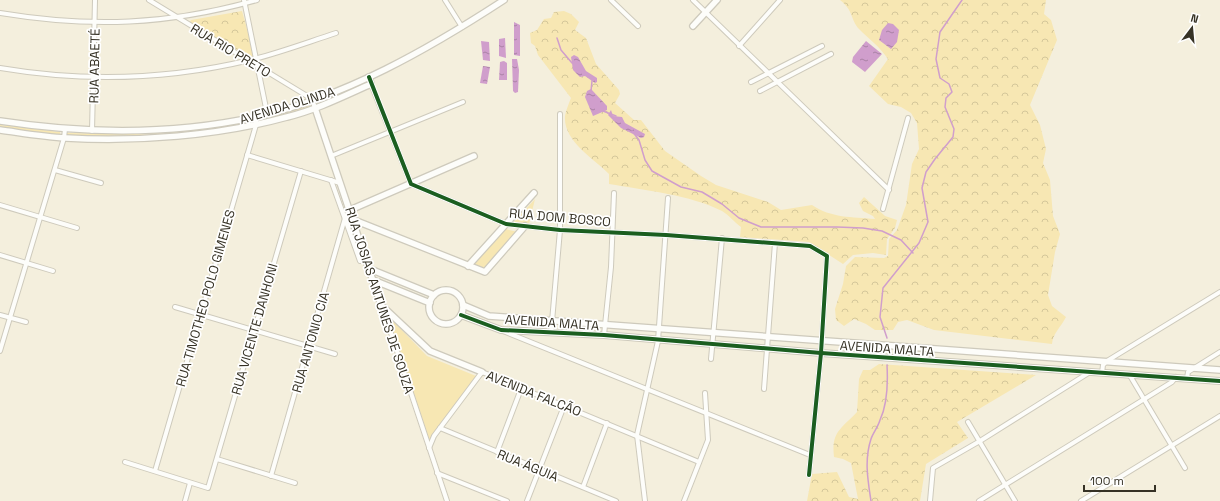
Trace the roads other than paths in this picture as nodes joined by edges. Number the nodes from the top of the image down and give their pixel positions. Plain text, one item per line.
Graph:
1 (95, 0) edge
2 (149, 0) edge
3 (257, 0) edge
4 (445, 0) edge
5 (504, 0) edge
6 (611, 0) edge
7 (693, 0) edge
8 (717, 0) edge
9 (780, 0) edge
10 (244, 2) edge
11 (0, 13) edge
12 (705, 13) junction
13 (179, 18) junction
14 (95, 23) junction
15 (638, 26) dead end
16 (693, 26) dead end
17 (462, 27) junction
18 (336, 33) dead end
19 (739, 46) junction
20 (822, 46) dead end
21 (831, 54) dead end
22 (256, 59) junction
23 (247, 61) junction
24 (258, 67) junction
25 (0, 68) edge
26 (768, 74) junction
27 (369, 77) junction
28 (94, 78) junction
29 (751, 82) dead end
30 (777, 82) junction
31 (371, 84) junction
32 (760, 90) dead end
33 (312, 99) junction
34 (463, 102) dead end
35 (315, 108) junction
36 (267, 113) junction
37 (560, 114) dead end
38 (256, 117) junction
39 (908, 118) dead end
40 (0, 121) edge
41 (256, 124) junction
42 (65, 129) junction
43 (0, 130) edge
44 (92, 131) junction
45 (390, 132) junction
46 (64, 138) junction
47 (247, 155) junction
48 (331, 156) junction
49 (474, 156) dead end
50 (55, 170) junction
51 (300, 171) junction
52 (332, 180) junction
53 (101, 183) dead end
54 (340, 183) junction
55 (411, 184) junction
56 (889, 190) junction
57 (534, 192) dead end
58 (614, 193) dead end
59 (668, 198) dead end
60 (0, 205) edge
61 (884, 209) dead end
62 (350, 210) junction
63 (41, 217) junction
64 (345, 218) junction
65 (354, 220) junction
66 (506, 224) junction
67 (525, 226) junction
68 (77, 228) dead end
69 (560, 230) junction
70 (612, 232) junction
71 (666, 235) junction
72 (722, 238) junction
73 (775, 243) junction
74 (0, 255) edge
75 (360, 261) dead end
76 (28, 263) junction
77 (468, 266) junction
78 (370, 269) junction
79 (53, 271) dead end
80 (373, 280) junction
81 (1220, 292) edge
82 (434, 295) junction
83 (430, 303) junction
84 (381, 305) junction
85 (463, 305) junction
86 (175, 307) dead end
87 (200, 314) junction
88 (0, 315) edge
89 (460, 315) junction
90 (11, 318) junction
91 (552, 320) junction
92 (26, 322) dead end
93 (605, 323) junction
94 (659, 327) junction
95 (254, 330) junction
96 (501, 330) junction
97 (551, 333) junction
98 (714, 333) junction
99 (604, 336) junction
100 (768, 336) junction
101 (822, 340) junction
102 (658, 341) junction
103 (712, 345) junction
104 (308, 346) junction
105 (767, 349) junction
106 (0, 351) edge
107 (1220, 352) edge
108 (821, 353) junction
109 (335, 354) dead end
110 (711, 359) dead end
111 (1107, 361) junction
112 (1195, 368) junction
113 (1220, 370) edge
114 (482, 372) junction
115 (1090, 372) junction
116 (1102, 372) junction
117 (1129, 374) junction
118 (1176, 377) junction
119 (1187, 378) junction
120 (1220, 381) edge
121 (521, 389) junction
122 (647, 389) junction
123 (764, 389) dead end
124 (705, 393) dead end
125 (1143, 399) junction
126 (564, 406) junction
127 (706, 413) junction
128 (1220, 416) edge
129 (968, 422) dead end
130 (607, 423) junction
131 (440, 428) junction
132 (637, 436) junction
133 (980, 441) junction
134 (1172, 445) junction
135 (429, 448) junction
136 (497, 452) junction
137 (810, 455) junction
138 (217, 459) junction
139 (125, 462) dead end
140 (699, 462) junction
141 (1185, 468) dead end
142 (540, 470) junction
143 (154, 471) junction
144 (437, 472) junction
145 (809, 475) dead end
146 (271, 476) junction
147 (190, 483) junction
148 (295, 483) dead end
149 (1006, 484) junction
150 (583, 487) junction
151 (185, 501) edge
152 (447, 501) edge
153 (507, 501) edge
154 (527, 501) edge
155 (616, 501) edge
156 (645, 501) edge
157 (684, 501) edge
158 (930, 501) edge
159 (979, 501) edge
160 (1015, 501) edge
161 (1081, 501) edge

1 - 14 street, RUA ABAETÉ
2 - 13 street, RUA RIO PRETO
3 - 10 street
4 - 17 street
5 - 17 street, AVENIDA OLINDA
6 - 15 street
7 - 12 street
8 - 12 street
9 - 19 street
10 - 13 street
10 - 22 street
11 - 14 street
12 - 16 street
12 - 19 street
13 - 14 street
13 - 23 street, RUA RIO PRETO
14 - 28 street, RUA ABAETÉ
17 - 27 street, AVENIDA OLINDA
18 - 22 street
19 - 26 street
20 - 26 street
21 - 30 street
22 - 23 street
22 - 24 street
23 - 24 street, RUA RIO PRETO
23 - 28 street
24 - 33 street, RUA RIO PRETO
24 - 36 street
25 - 28 street
26 - 29 street
26 - 30 street
27 - 31 street
27 - 33 street, AVENIDA OLINDA
28 - 44 street, RUA ABAETÉ
30 - 32 street
30 - 56 street
31 - 35 street, AVENIDA OLINDA
31 - 45 street
33 - 35 street, RUA JOSIAS ANTUNES DE SOUZA
33 - 36 street, AVENIDA OLINDA
34 - 45 street
35 - 41 street, AVENIDA OLINDA
35 - 48 street, RUA JOSIAS ANTUNES DE SOUZA
36 - 38 street, AVENIDA OLINDA
37 - 69 street
38 - 41 street, RUA TIMOTHEO POLO GIMENES
38 - 44 street, AVENIDA OLINDA
39 - 56 street
40 - 42 street, AVENIDA OLINDA
41 - 46 street, AVENIDA OLINDA
41 - 47 street, RUA TIMOTHEO POLO GIMENES
42 - 44 street, AVENIDA OLINDA
42 - 46 street
43 - 46 street, AVENIDA OLINDA
45 - 48 street
45 - 55 street
46 - 50 street
47 - 51 street
47 - 87 street, RUA TIMOTHEO POLO GIMENES
48 - 54 street, RUA JOSIAS ANTUNES DE SOUZA
49 - 55 street
50 - 53 street
50 - 63 street
51 - 52 street
51 - 95 street, RUA VICENTE DANHONI
52 - 54 street
52 - 64 street
54 - 62 street, RUA JOSIAS ANTUNES DE SOUZA
55 - 62 street
55 - 66 street, RUA DOM BOSCO
56 - 61 street
57 - 66 street
58 - 70 street
59 - 71 street
60 - 63 street
62 - 64 street, RUA ANTONIO CIA
62 - 65 street, RUA JOSIAS ANTUNES DE SOUZA
63 - 68 street
63 - 76 street
64 - 75 street
64 - 104 street, RUA ANTONIO CIA
65 - 77 street
65 - 78 street, RUA JOSIAS ANTUNES DE SOUZA
66 - 67 street, RUA DOM BOSCO
66 - 77 street
67 - 69 street, RUA DOM BOSCO
67 - 77 street
69 - 70 street, RUA DOM BOSCO
69 - 91 street
70 - 71 street, RUA DOM BOSCO
70 - 93 street
71 - 72 street, RUA DOM BOSCO
71 - 94 street
72 - 73 street, RUA DOM BOSCO
72 - 98 street
73 - 100 street
73 - 101 street, RUA DOM BOSCO
74 - 76 street
76 - 79 street
76 - 90 street
78 - 80 street, RUA JOSIAS ANTUNES DE SOUZA
78 - 82 street
80 - 83 street
80 - 84 street, RUA JOSIAS ANTUNES DE SOUZA
81 - 111 street
82 - 83 street
82 - 85 street
83 - 89 street
84 - 114 street, AVENIDA FALCÃO
84 - 135 street, RUA JOSIAS ANTUNES DE SOUZA
85 - 89 street
85 - 91 street, AVENIDA MALTA
86 - 87 street
87 - 95 street
87 - 143 street, RUA TIMOTHEO POLO GIMENES
88 - 90 street
89 - 96 street, AVENIDA MALTA
90 - 92 street
90 - 106 street
91 - 93 street, AVENIDA MALTA
91 - 97 street
93 - 94 street, AVENIDA MALTA
93 - 99 street
94 - 98 street, AVENIDA MALTA
94 - 102 street
95 - 104 street
95 - 138 street, RUA VICENTE DANHONI
96 - 97 street, AVENIDA MALTA
96 - 122 street
97 - 99 street, AVENIDA MALTA
98 - 100 street, AVENIDA MALTA
98 - 103 street
99 - 102 street, AVENIDA MALTA
100 - 101 street, AVENIDA MALTA
100 - 105 street
101 - 108 street
101 - 111 street, AVENIDA MALTA
102 - 103 street, AVENIDA MALTA
102 - 122 street
103 - 105 street, AVENIDA MALTA
103 - 110 street
104 - 109 street
104 - 146 street, RUA ANTONIO CIA
105 - 108 street, AVENIDA MALTA
105 - 123 street
107 - 112 street
108 - 115 street, AVENIDA MALTA
108 - 137 street
111 - 112 street, AVENIDA MALTA
111 - 116 street
112 - 113 street, AVENIDA MALTA
112 - 119 street
114 - 121 street, AVENIDA FALCÃO
114 - 131 street
115 - 116 street, AVENIDA MALTA
115 - 133 street
116 - 117 street, AVENIDA MALTA
117 - 118 street, AVENIDA MALTA
117 - 125 street
118 - 119 street, AVENIDA MALTA
118 - 125 street
119 - 120 street, AVENIDA MALTA
121 - 126 street, AVENIDA FALCÃO
121 - 136 street
122 - 127 street
122 - 132 street
124 - 127 street
125 - 134 street
125 - 149 street
126 - 130 street, AVENIDA FALCÃO
126 - 142 street
127 - 137 street
127 - 140 street
128 - 134 street
129 - 133 street
130 - 132 street, AVENIDA FALCÃO
130 - 150 street
131 - 135 street
131 - 136 street, RUA ÁGUIA
132 - 140 street, AVENIDA FALCÃO
132 - 156 street
133 - 149 street
133 - 158 street
134 - 141 street
134 - 161 street
135 - 144 street, RUA JOSIAS ANTUNES DE SOUZA
136 - 142 street, RUA ÁGUIA
137 - 145 street
138 - 146 street
138 - 147 street, RUA VICENTE DANHONI
139 - 143 street
140 - 157 street
142 - 150 street, RUA ÁGUIA
142 - 154 street
143 - 147 street
144 - 152 street, RUA JOSIAS ANTUNES DE SOUZA
144 - 153 street
146 - 148 street
147 - 151 street
149 - 159 street
149 - 160 street
150 - 155 street, RUA ÁGUIA

